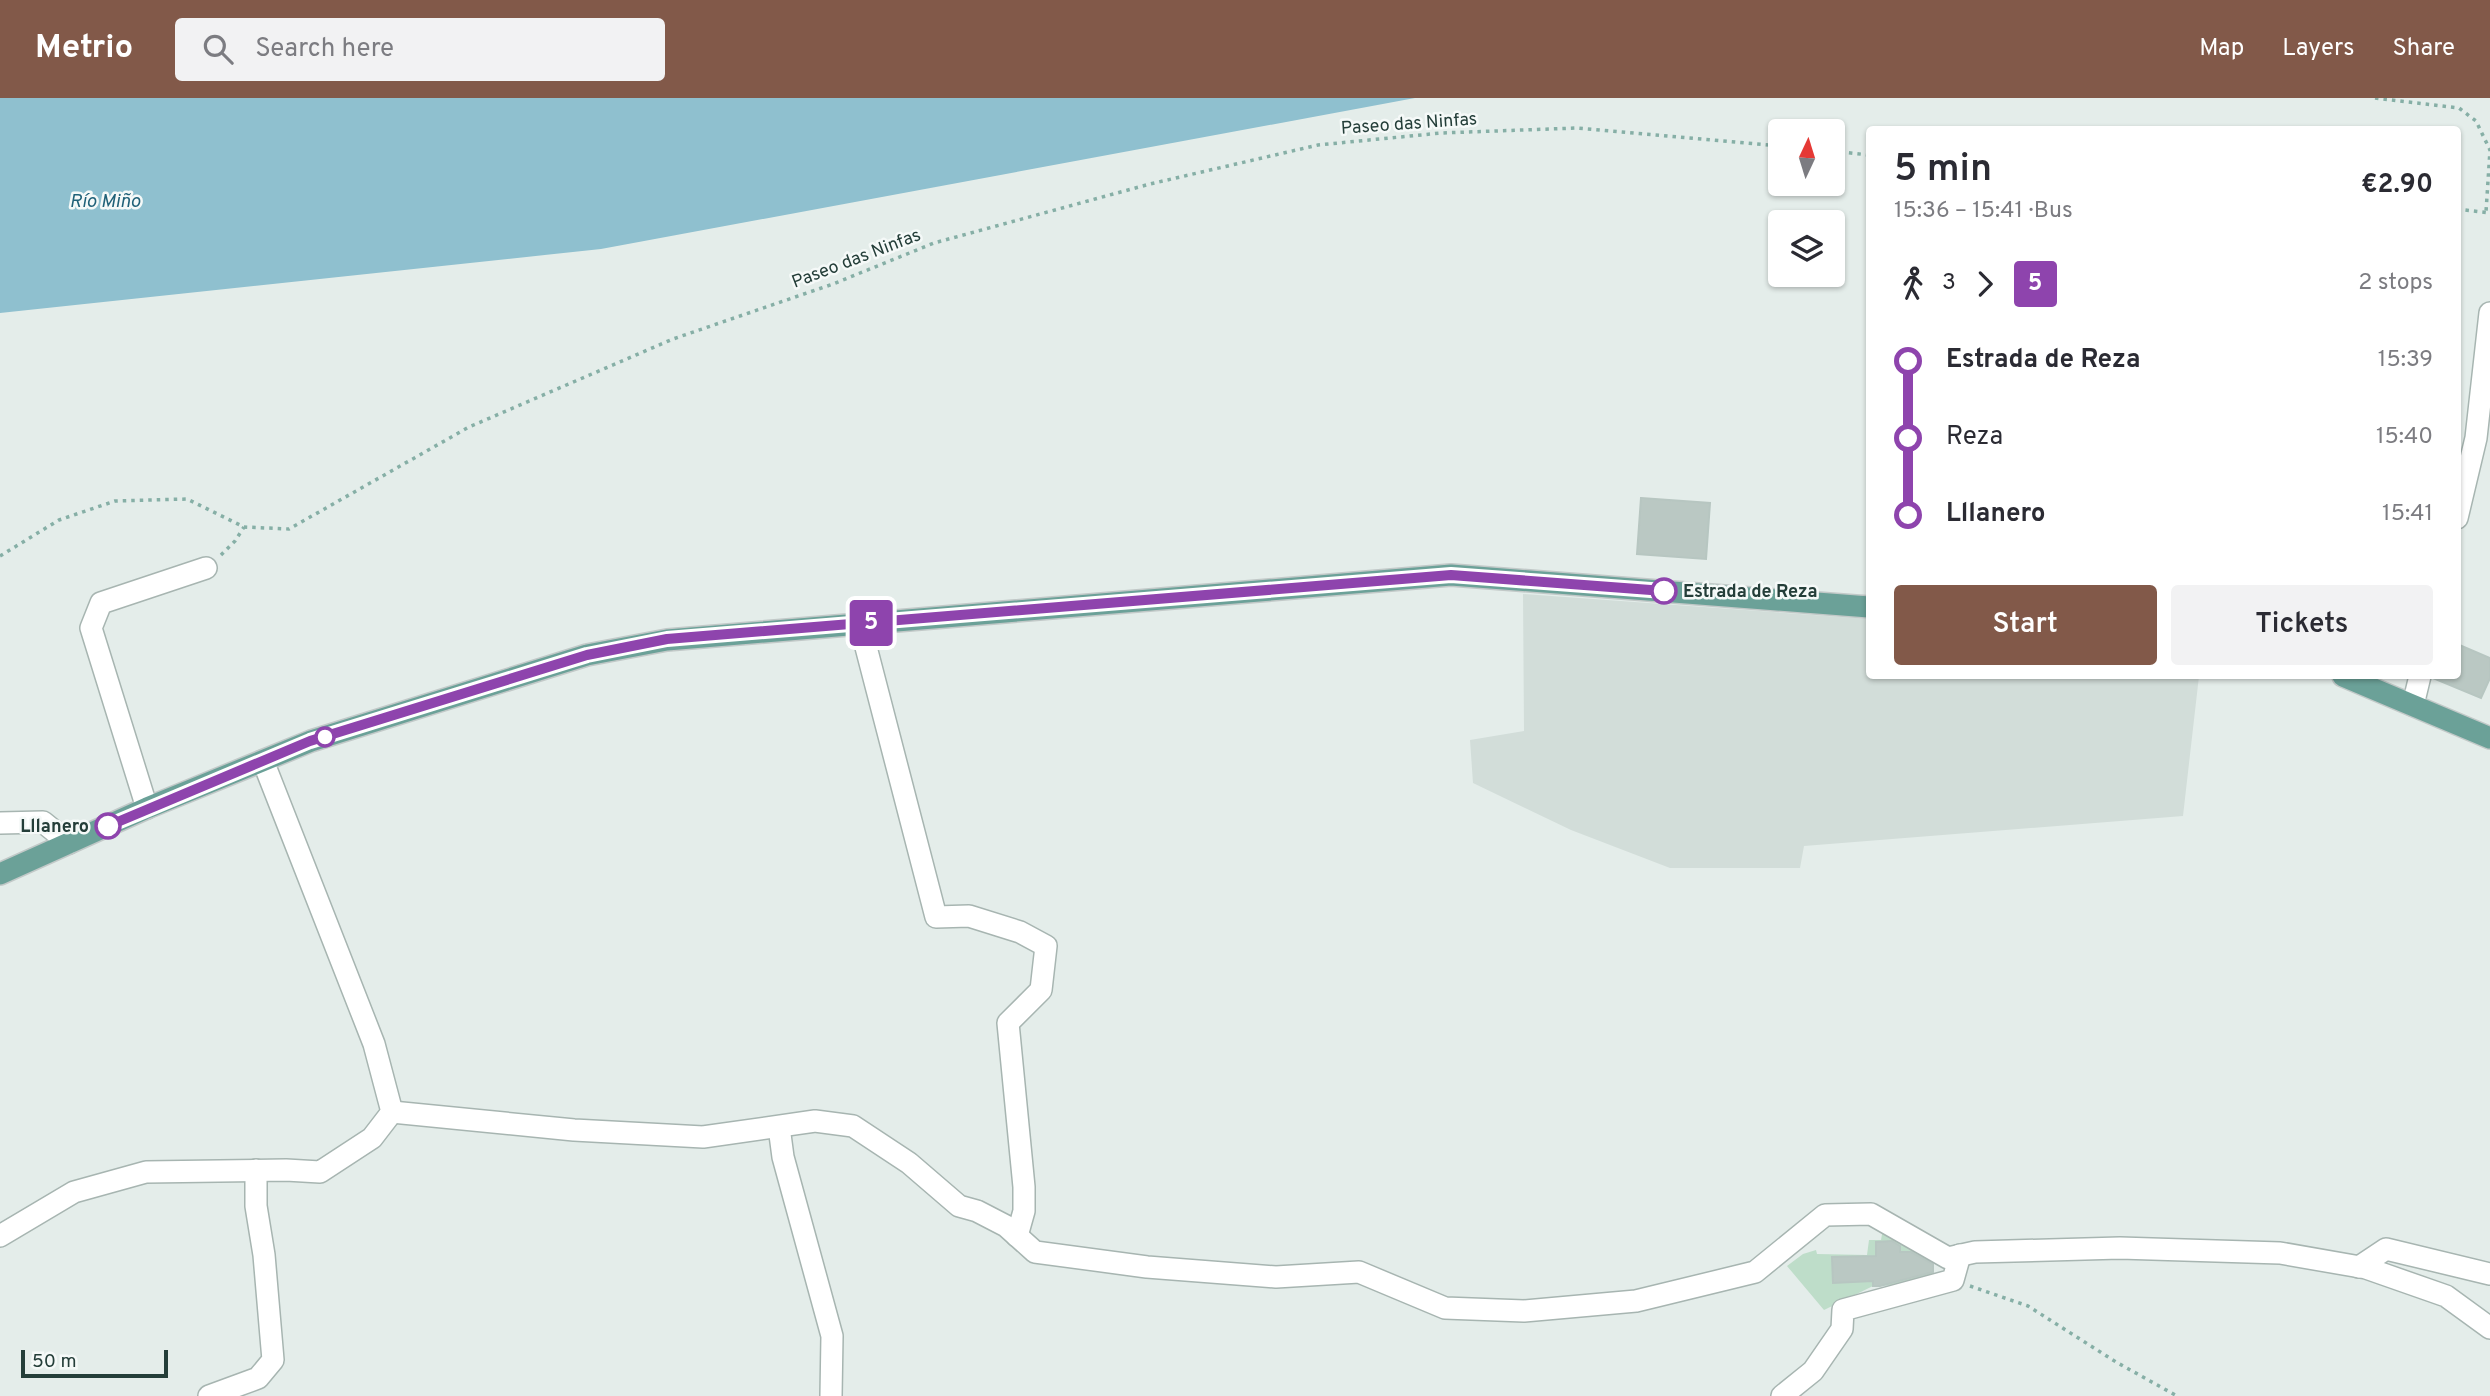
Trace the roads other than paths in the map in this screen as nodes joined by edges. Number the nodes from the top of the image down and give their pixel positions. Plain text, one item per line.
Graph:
1 (2490, 313) edge
2 (2461, 502) edge
3 (206, 568) road end
4 (1866, 607) edge
5 (860, 624) junction
6 (2350, 679) edge
7 (2419, 679) edge
8 (2413, 705) junction
9 (2490, 738) edge
10 (263, 761) junction
11 (147, 808) junction
12 (0, 823) edge
13 (69, 843) junction
14 (0, 874) edge
15 (392, 1112) junction
16 (779, 1127) junction
17 (256, 1170) junction
18 (0, 1236) edge
19 (1017, 1236) junction
20 (1960, 1255) junction
21 (2359, 1266) junction
22 (2490, 1274) edge
23 (2490, 1328) edge
24 (209, 1396) edge
25 (831, 1396) edge
26 (1782, 1396) edge

1 - 2 street
3 - 11 street
4 - 5 main road
5 - 10 main road
5 - 19 street
6 - 8 main road
7 - 8 street
8 - 9 main road
10 - 11 main road
10 - 15 street
11 - 13 main road
12 - 13 street
13 - 14 main road
15 - 16 street
15 - 17 street
16 - 19 street
16 - 25 street
17 - 18 street
17 - 24 street
19 - 20 street
20 - 21 street
20 - 26 street
21 - 22 street
21 - 23 street

